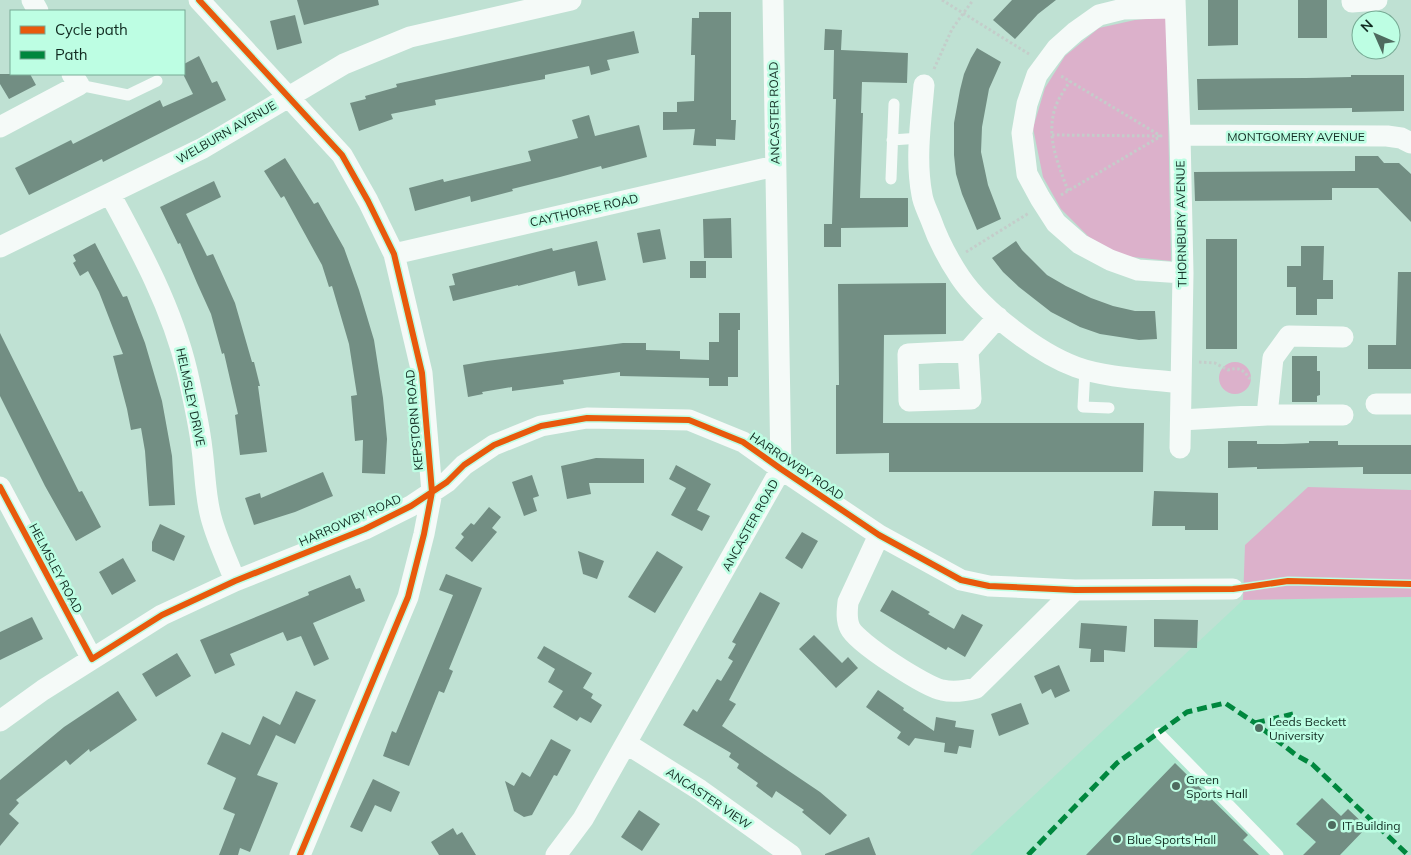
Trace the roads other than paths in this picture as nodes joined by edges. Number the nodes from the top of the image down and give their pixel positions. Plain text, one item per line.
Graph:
1 (199, 0) edge
2 (571, 0) edge
3 (773, 0) edge
4 (1352, 0) edge
5 (1377, 0) edge
6 (1175, 4) edge
7 (518, 5) edge
8 (76, 80) edge
9 (157, 81) dead end
10 (924, 85) road end
11 (287, 96) junction
12 (894, 104) dead end
13 (0, 127) edge
14 (1171, 135) junction
15 (920, 138) junction
16 (892, 140) junction
17 (1411, 143) edge
18 (775, 166) junction
19 (891, 179) dead end
20 (110, 194) junction
21 (0, 247) edge
22 (394, 254) junction
23 (1183, 273) junction
24 (998, 317) junction
25 (1343, 337) dead end
26 (968, 351) dead end
27 (1085, 369) junction
28 (1181, 373) junction
29 (1376, 404) dead end
30 (1411, 404) edge
31 (1109, 408) dead end
32 (1267, 415) junction
33 (1343, 415) dead end
34 (1181, 420) junction
35 (1180, 448) dead end
36 (781, 470) junction
37 (0, 487) edge
38 (432, 492) junction
39 (879, 535) junction
40 (235, 581) junction
41 (1233, 589) dead end
42 (1075, 590) junction
43 (92, 659) junction
44 (0, 721) edge
45 (1159, 733) dead end
46 (627, 744) junction
47 (300, 855) edge
48 (556, 855) edge
49 (791, 855) edge
50 (1278, 855) edge

1 - 11 street, KEPSTORN ROAD
2 - 7 street, WELBURN AVENUE
3 - 18 street, ANCASTER ROAD
4 - 5 street
6 - 14 street, THORNBURY AVENUE
6 - 23 street
7 - 11 street, WELBURN AVENUE
8 - 9 lane
8 - 13 street
10 - 15 street
11 - 20 street, WELBURN AVENUE
11 - 22 street, KEPSTORN ROAD
12 - 16 lane
14 - 17 street, MONTGOMERY AVENUE
14 - 23 street, THORNBURY AVENUE
15 - 16 lane
15 - 24 street
16 - 19 lane
18 - 22 street, CAYTHORPE ROAD
18 - 36 street, ANCASTER ROAD
20 - 21 street, WELBURN AVENUE
20 - 40 street, HELMSLEY DRIVE
22 - 38 street, KEPSTORN ROAD
23 - 28 street, THORNBURY AVENUE
24 - 26 street
24 - 27 street
25 - 32 street
27 - 28 street
27 - 31 lane
28 - 34 street, THORNBURY AVENUE
29 - 30 street
32 - 33 street
32 - 34 street
34 - 35 street, THORNBURY AVENUE
36 - 38 street, HARROWBY ROAD
36 - 39 street, HARROWBY ROAD
36 - 46 street, ANCASTER ROAD
37 - 43 street, HELMSLEY ROAD
38 - 40 street, HARROWBY ROAD
38 - 47 street, KEPSTORN ROAD
39 - 42 street, HARROWBY ROAD
39 - 42 street
40 - 43 street, HARROWBY ROAD
41 - 42 street, HARROWBY ROAD
43 - 44 street, HARROWBY ROAD
45 - 50 lane
46 - 48 street, ANCASTER ROAD
46 - 49 street, ANCASTER VIEW

